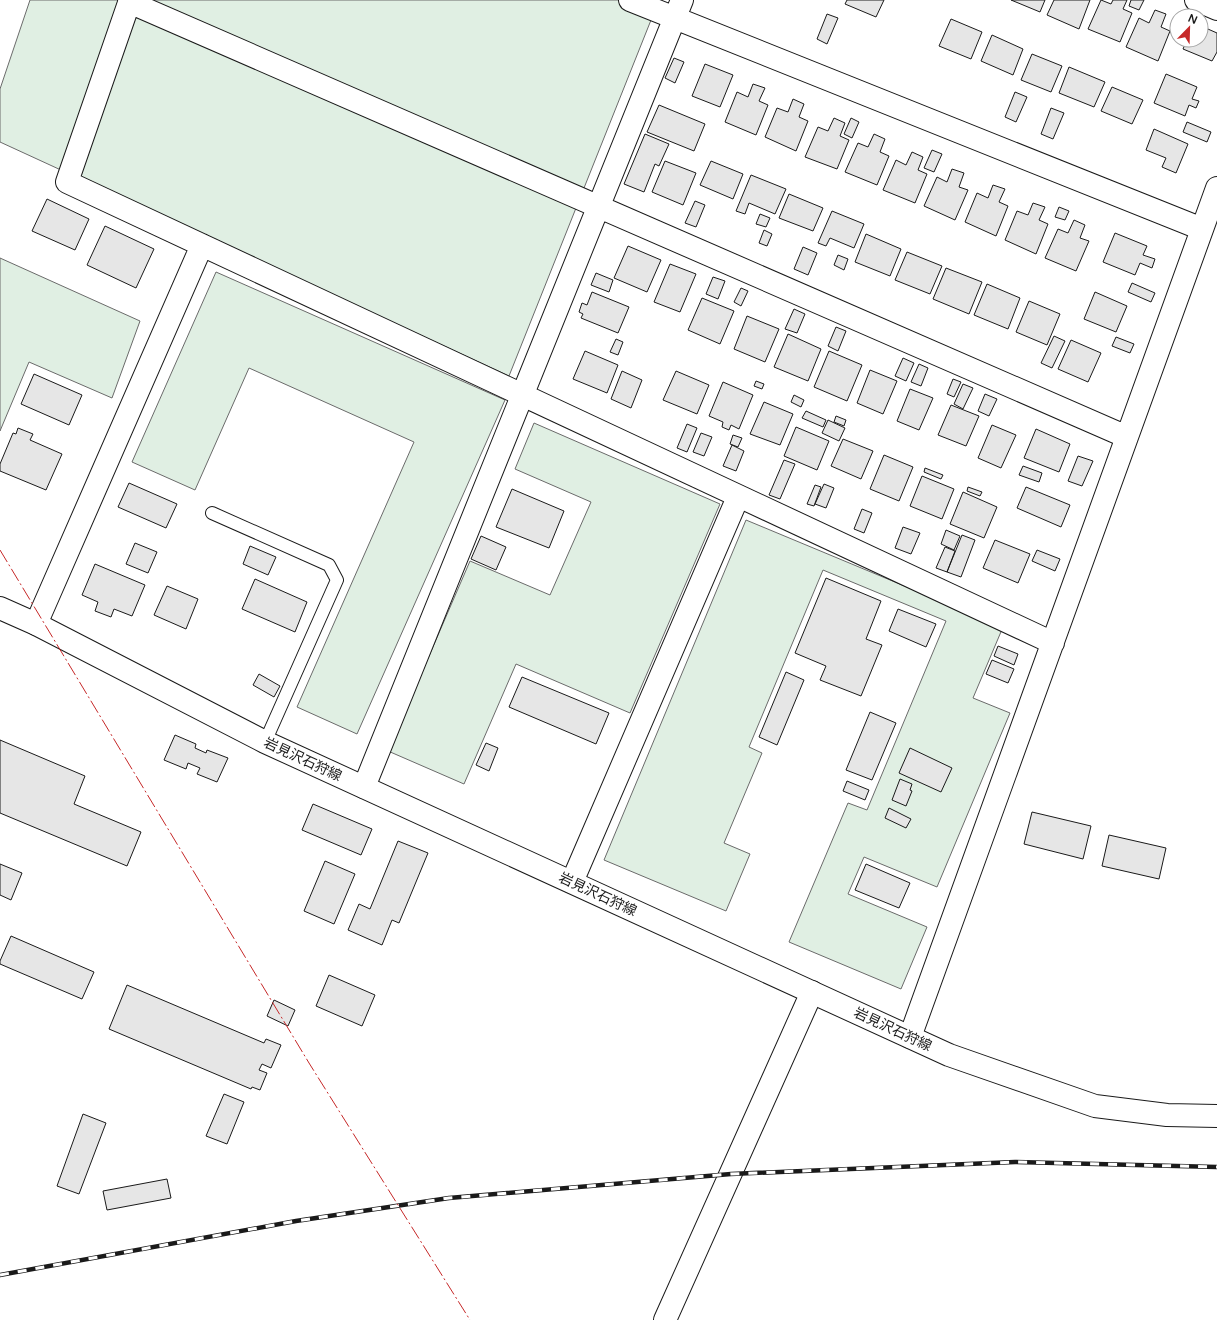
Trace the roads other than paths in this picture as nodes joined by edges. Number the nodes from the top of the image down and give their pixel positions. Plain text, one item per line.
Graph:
1 (630, 0) edge
2 (1196, 0) edge
3 (130, 1) edge
4 (679, 9) edge
5 (1217, 9) edge
6 (1217, 188) edge
7 (599, 207) junction
8 (1202, 229) junction
9 (202, 245) junction
10 (522, 396) junction
11 (1127, 437) junction
12 (738, 497) junction
13 (212, 513) dead end
14 (0, 608) edge
15 (36, 624) junction
16 (1052, 643) junction
17 (265, 742) junction
18 (364, 787) junction
19 (572, 882) junction
20 (812, 992) junction
21 (910, 1037) junction
22 (1217, 1116) edge
23 (665, 1320) edge

1 - 4 street
2 - 5 street
3 - 7 street
3 - 9 street
4 - 7 street
4 - 8 street
6 - 8 street
7 - 10 street
7 - 11 street
8 - 11 street
9 - 10 street
9 - 15 street
10 - 12 street
10 - 18 street
11 - 16 street
12 - 16 street
12 - 19 street
13 - 17 lane
14 - 15 street, 岩見沢石狩線
15 - 17 street, 岩見沢石狩線
16 - 21 street
17 - 18 street, 岩見沢石狩線
18 - 19 street, 岩見沢石狩線
19 - 20 street, 岩見沢石狩線
20 - 21 street, 岩見沢石狩線
20 - 23 street
21 - 22 street, 岩見沢石狩線

